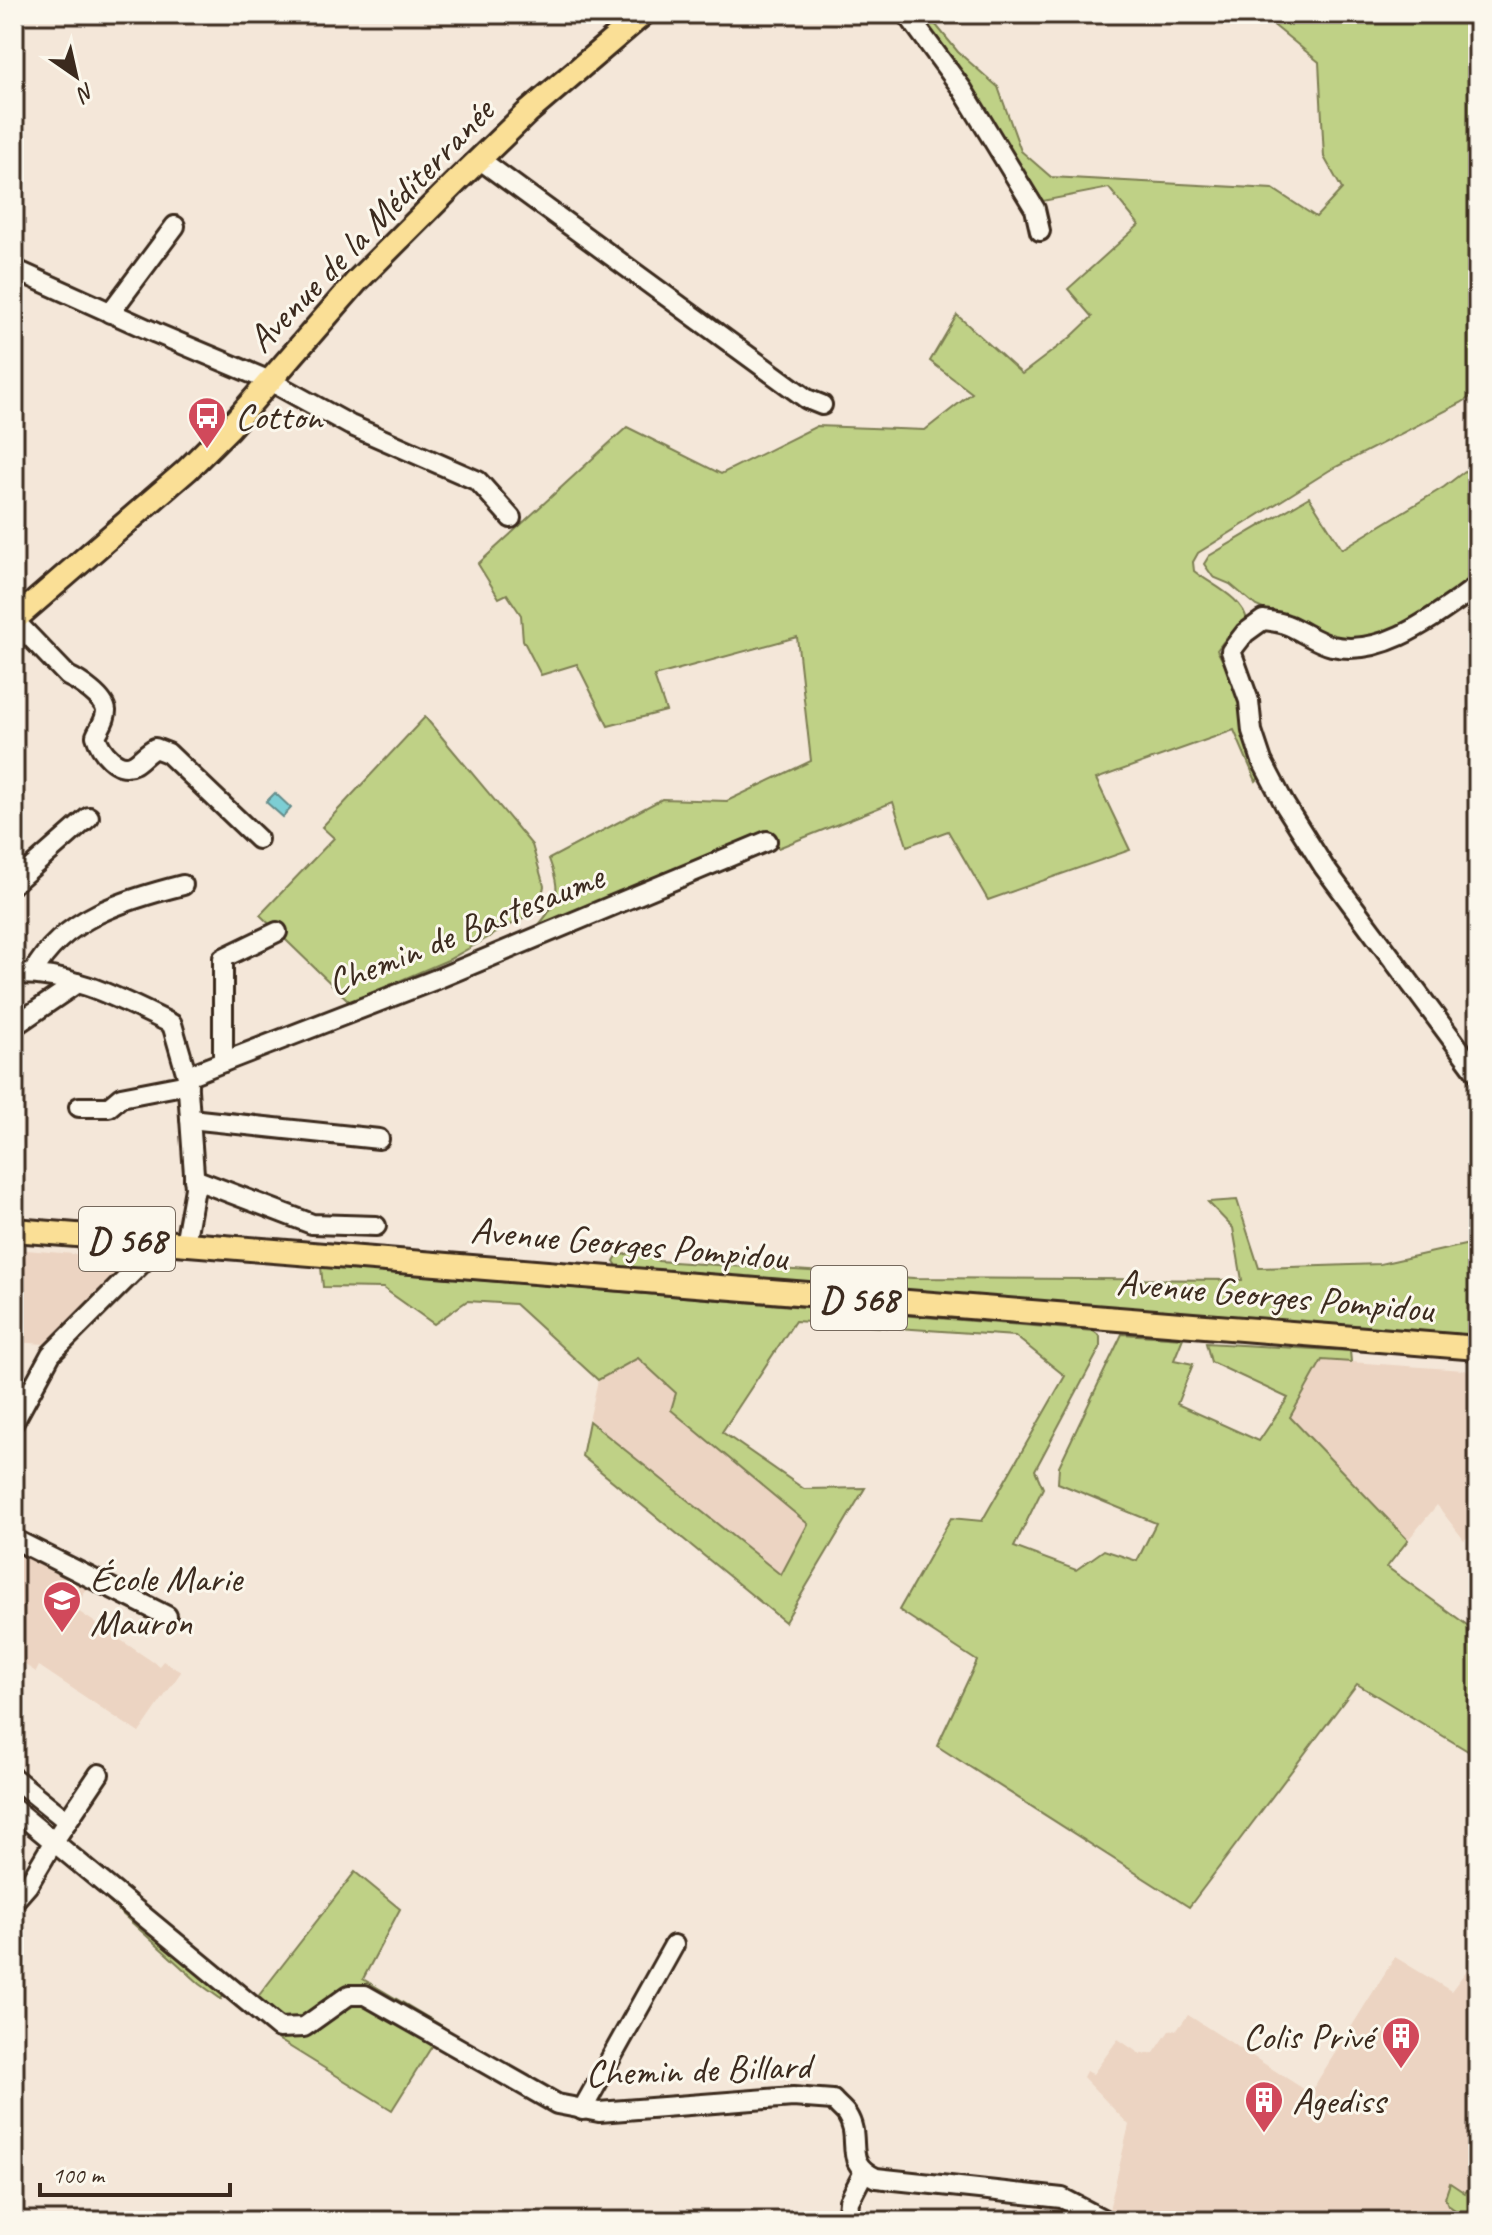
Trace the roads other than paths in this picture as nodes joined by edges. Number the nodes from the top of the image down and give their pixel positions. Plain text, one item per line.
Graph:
1 (643, 14) edge
2 (907, 14) edge
3 (479, 159) junction
4 (175, 226) dead end
5 (1040, 231) dead end
6 (14, 269) edge
7 (110, 313) junction
8 (270, 381) junction
9 (822, 405) dead end
10 (511, 518) dead end
11 (1478, 586) edge
12 (14, 620) edge
13 (89, 817) dead end
14 (258, 839) dead end
15 (767, 841) dead end
16 (14, 883) edge
17 (183, 885) dead end
18 (277, 932) dead end
19 (33, 973) junction
20 (14, 974) edge
21 (77, 983) junction
22 (14, 1026) edge
23 (223, 1062) junction
24 (1478, 1074) edge
25 (188, 1080) junction
26 (79, 1107) dead end
27 (190, 1119) junction
28 (379, 1139) dead end
29 (194, 1179) junction
30 (376, 1226) dead end
31 (14, 1230) edge
32 (174, 1243) junction
33 (1478, 1348) edge
34 (14, 1422) edge
35 (14, 1539) edge
36 (167, 1616) dead end
37 (99, 1774) dead end
38 (15, 1779) edge
39 (14, 1809) edge
40 (67, 1821) junction
41 (54, 1841) junction
42 (14, 1901) edge
43 (674, 1945) dead end
44 (582, 2110) junction
45 (864, 2172) junction
46 (847, 2221) edge
47 (1106, 2221) edge

1 - 3 main road, Avenue de la Méditerranée
2 - 5 street
3 - 8 main road, Avenue de la Méditerranée
3 - 9 street
4 - 7 street
6 - 7 street
7 - 8 street
8 - 10 street
8 - 12 main road, Avenue de la Méditerranée
11 - 24 street
12 - 14 street
13 - 16 street
15 - 23 street, Chemin de Bastesaume
17 - 19 street
18 - 23 street
19 - 20 street
19 - 21 street
21 - 22 street
21 - 25 street
23 - 25 street, Chemin de Bastesaume
25 - 26 street, Chemin de Bastesaume
25 - 27 street
27 - 28 street
27 - 29 street
29 - 30 street
29 - 32 street
31 - 32 main road, Avenue Georges Pompidou / D 568
32 - 33 main road, Avenue Georges Pompidou / D 568
32 - 34 street
35 - 36 street
37 - 40 street
38 - 40 street
39 - 41 street, Chemin de Billard
40 - 41 street
41 - 42 street
41 - 44 street, Chemin de Billard
43 - 44 street
44 - 45 street, Chemin de Billard
45 - 46 street
45 - 47 street

